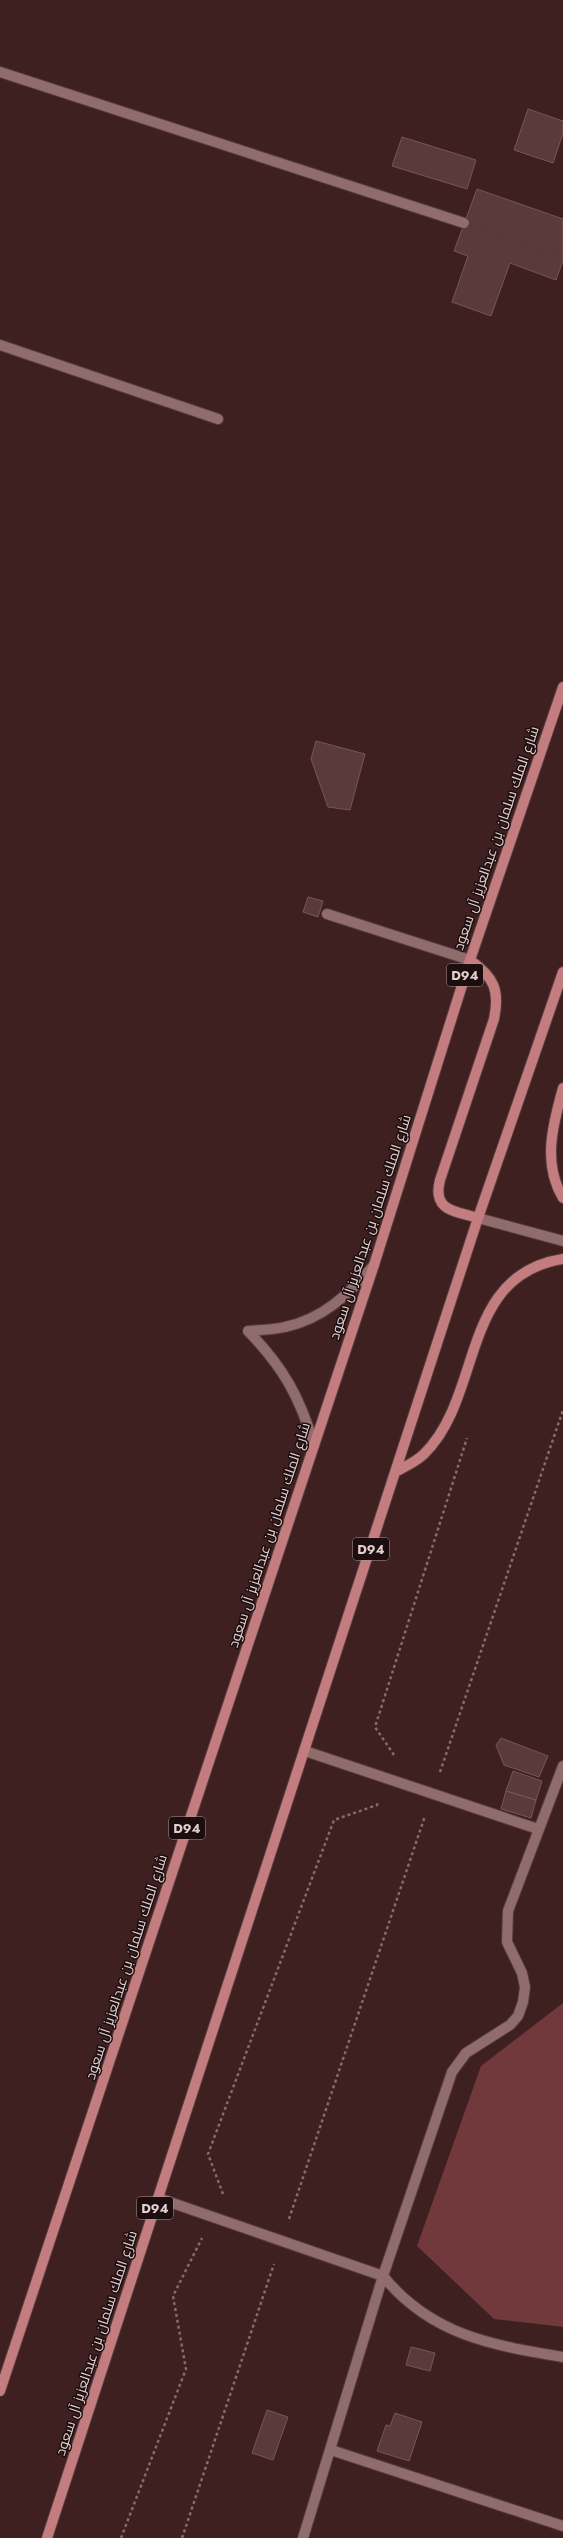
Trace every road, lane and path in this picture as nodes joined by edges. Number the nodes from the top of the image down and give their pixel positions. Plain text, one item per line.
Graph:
1 (0, 72) edge
2 (464, 223) tunnel mouth
3 (0, 345) edge
4 (218, 419) dead end
5 (563, 686) edge
6 (327, 914) dead end
7 (470, 960) junction
8 (563, 972) edge
9 (563, 1088) edge
10 (563, 1198) edge
11 (478, 1218) junction
12 (563, 1241) edge
13 (563, 1259) edge
14 (374, 1265) junction
15 (563, 1410) edge
16 (470, 1431) dead end
17 (314, 1445) junction
18 (395, 1472) junction
19 (305, 1751) junction
20 (563, 1766) edge
21 (386, 1778) junction
22 (432, 1794) junction
23 (538, 1829) junction
24 (158, 2198) junction
25 (212, 2217) junction
26 (282, 2241) junction
27 (383, 2276) junction
28 (563, 2357) edge
29 (0, 2390) edge
30 (331, 2450) junction
31 (563, 2526) edge
32 (47, 2538) edge
33 (121, 2538) edge
34 (182, 2538) edge
35 (304, 2538) edge

1 - 2 street
3 - 4 street
5 - 7 main road, شارع الملك سلمان بن عبدالعزيز آل سعود / D94
6 - 7 street
7 - 11 main road
7 - 14 main road, شارع الملك سلمان بن عبدالعزيز آل سعود / D94
8 - 11 main road, شارع الملك سلمان بن عبدالعزيز آل سعود / D94
9 - 10 main road
11 - 12 street
11 - 18 main road, شارع الملك سلمان بن عبدالعزيز آل سعود / D94
13 - 18 main road
14 - 17 main road, شارع الملك سلمان بن عبدالعزيز آل سعود / D94
14 - 17 street
15 - 22 path
16 - 21 path
17 - 29 main road, شارع الملك سلمان بن عبدالعزيز آل سعود / D94
18 - 19 main road, شارع الملك سلمان بن عبدالعزيز آل سعود / D94
19 - 21 street
19 - 24 main road, شارع الملك سلمان بن عبدالعزيز آل سعود / D94
20 - 23 street
21 - 22 street
21 - 25 path
22 - 23 street
22 - 26 path
23 - 27 street
24 - 25 street
24 - 32 main road, شارع الملك سلمان بن عبدالعزيز آل سعود / D94
25 - 26 street
25 - 33 path
26 - 27 street
26 - 34 path
27 - 28 street
27 - 30 street
30 - 31 street
30 - 35 street

